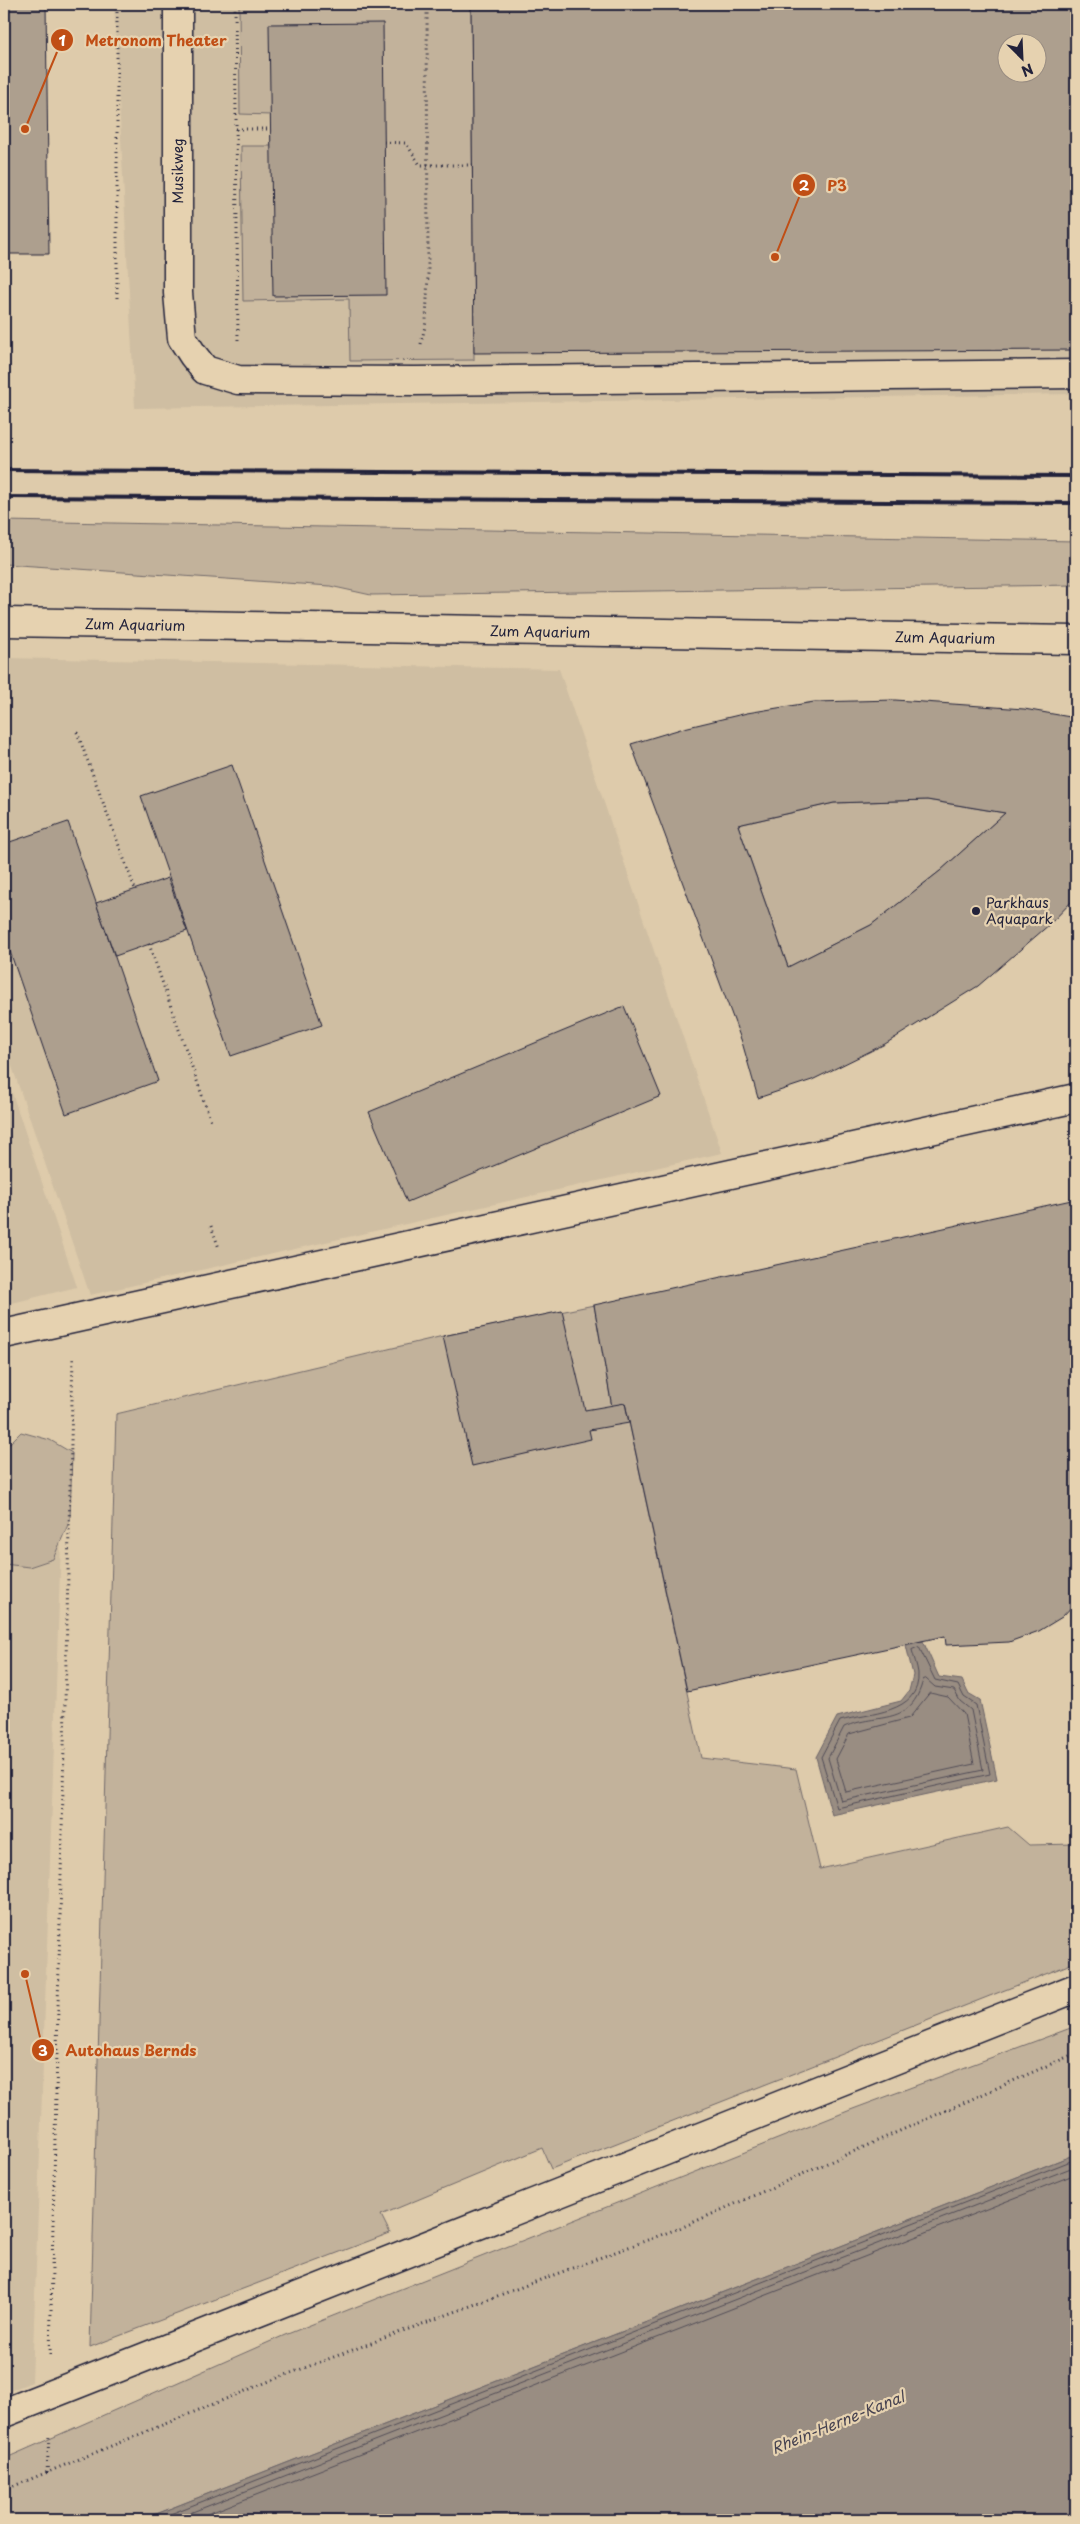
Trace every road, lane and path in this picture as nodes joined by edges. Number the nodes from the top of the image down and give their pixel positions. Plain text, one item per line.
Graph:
1 (117, 4) edge
2 (178, 4) edge
3 (235, 4) edge
4 (427, 4) edge
5 (236, 129) junction
6 (271, 129) dead end
7 (384, 142) dead end
8 (428, 165) junction
9 (473, 165) dead end
10 (117, 298) dead end
11 (1076, 374) edge
12 (238, 380) junction
13 (414, 381) junction
14 (4, 622) edge
15 (1076, 640) edge
16 (77, 732) dead end
17 (135, 889) dead end
18 (149, 944) dead end
19 (1076, 1098) edge
20 (211, 1121) dead end
21 (74, 1319) junction
22 (4, 1334) edge
23 (1076, 1988) edge
24 (1076, 2053) edge
25 (51, 2394) junction
26 (4, 2413) edge
27 (47, 2473) junction
28 (4, 2490) edge

1 - 10 path
2 - 12 street, Musikweg
3 - 5 path
4 - 8 path
5 - 6 path
5 - 12 path
7 - 8 path
8 - 9 path
8 - 13 path
11 - 13 street
12 - 13 street
14 - 15 street, Zum Aquarium
16 - 17 path
18 - 20 path
19 - 21 street
21 - 22 street
21 - 25 path
23 - 25 street
24 - 27 path
25 - 26 street
25 - 27 path
27 - 28 path

